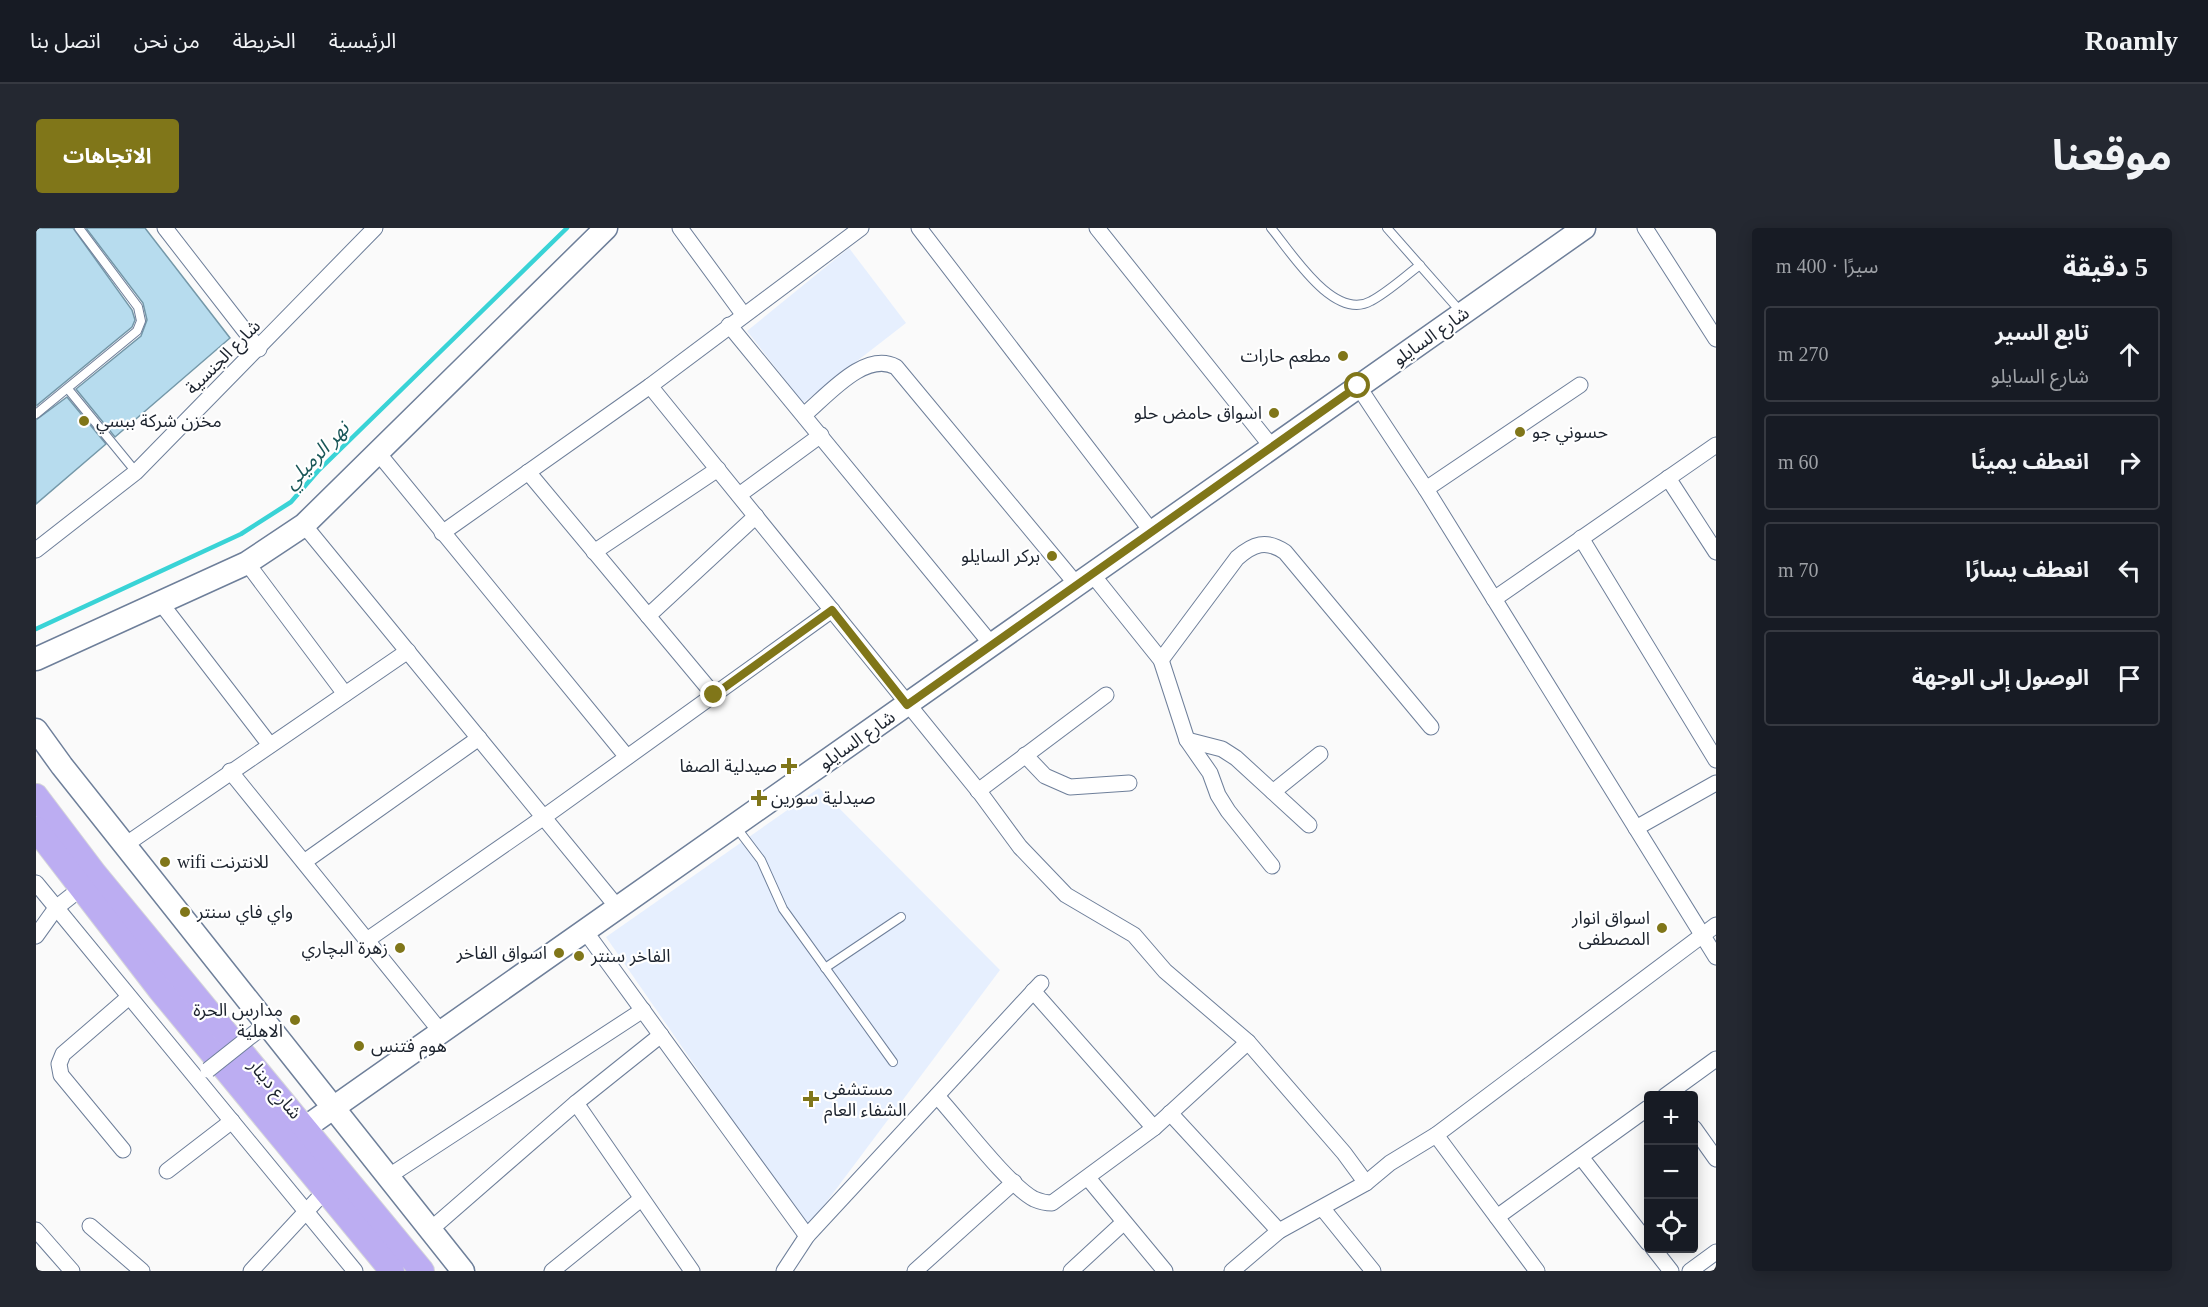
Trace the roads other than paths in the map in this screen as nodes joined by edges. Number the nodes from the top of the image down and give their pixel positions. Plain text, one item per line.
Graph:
1 (79, 228) edge
2 (165, 228) edge
3 (375, 228) edge
4 (606, 228) edge
5 (680, 228) edge
6 (861, 228) edge
7 (919, 228) edge
8 (1097, 228) edge
9 (1271, 228) edge
10 (1387, 228) edge
11 (1584, 228) edge
12 (1645, 228) edge
13 (845, 233) edge
14 (1420, 265) junction
15 (1463, 313) junction
16 (743, 314) junction
17 (729, 325) junction
18 (1716, 339) edge
19 (259, 350) junction
20 (1580, 385) dead end
21 (650, 386) junction
22 (1358, 386) junction
23 (68, 389) junction
24 (36, 414) edge
25 (804, 415) junction
26 (820, 435) junction
27 (1716, 445) edge
28 (1272, 447) junction
29 (379, 454) junction
30 (718, 469) junction
31 (136, 472) junction
32 (528, 472) junction
33 (1668, 478) junction
34 (1426, 489) junction
35 (739, 495) junction
36 (756, 516) junction
37 (304, 525) junction
38 (1152, 532) junction
39 (442, 533) junction
40 (1581, 538) junction
41 (36, 550) edge
42 (594, 552) junction
43 (1716, 552) edge
44 (247, 563) junction
45 (1085, 579) junction
46 (1494, 599) junction
47 (160, 602) junction
48 (832, 610) junction
49 (648, 616) junction
50 (992, 645) junction
51 (408, 651) junction
52 (36, 659) edge
53 (1161, 660) junction
54 (345, 694) junction
55 (714, 695) junction
56 (1106, 695) dead end
57 (907, 705) junction
58 (1431, 727) dead end
59 (36, 730) edge
60 (479, 738) junction
61 (1187, 740) junction
62 (270, 745) junction
63 (1320, 754) dead end
64 (1025, 755) junction
65 (627, 757) junction
66 (1716, 760) edge
67 (230, 771) junction
68 (1129, 783) dead end
69 (1716, 783) edge
70 (978, 790) junction
71 (1273, 792) junction
72 (36, 796) edge
73 (544, 817) junction
74 (735, 825) junction
75 (1309, 825) dead end
76 (1636, 828) junction
77 (36, 829) edge
78 (125, 845) junction
79 (304, 862) junction
80 (1272, 866) dead end
81 (36, 882) edge
82 (80, 889) junction
83 (56, 908) junction
84 (618, 908) junction
85 (901, 917) dead end
86 (1716, 925) edge
87 (585, 931) junction
88 (1701, 935) junction
89 (36, 936) edge
90 (367, 940) junction
91 (1716, 957) edge
92 (825, 968) junction
93 (129, 997) junction
94 (643, 1010) junction
95 (256, 1032) dead end
96 (441, 1032) junction
97 (661, 1035) junction
98 (1248, 1042) junction
99 (1716, 1059) edge
100 (893, 1062) dead end
101 (208, 1070) dead end
102 (1673, 1091) edge
103 (937, 1096) junction
104 (576, 1103) junction
105 (335, 1107) junction
106 (1644, 1111) edge
107 (1170, 1113) junction
108 (232, 1121) junction
109 (306, 1127) junction
110 (1154, 1128) junction
111 (1698, 1134) edge
112 (1436, 1135) junction
113 (123, 1150) dead end
114 (1581, 1157) junction
115 (1716, 1159) edge
116 (167, 1171) dead end
117 (389, 1176) junction
118 (1088, 1178) junction
119 (1014, 1182) junction
120 (1366, 1183) junction
121 (326, 1190) junction
122 (641, 1199) junction
123 (1323, 1209) junction
124 (306, 1212) junction
125 (1497, 1217) junction
126 (1123, 1223) junction
127 (90, 1226) dead end
128 (36, 1230) edge
129 (430, 1230) junction
130 (1279, 1231) junction
131 (807, 1236) junction
132 (1644, 1238) edge
133 (1716, 1252) edge
134 (1657, 1253) edge
135 (72, 1271) edge
136 (142, 1271) edge
137 (251, 1271) edge
138 (355, 1271) edge
139 (392, 1271) edge
140 (422, 1271) edge
141 (463, 1271) edge
142 (552, 1271) edge
143 (692, 1271) edge
144 (784, 1271) edge
145 (915, 1271) edge
146 (1071, 1271) edge
147 (1166, 1271) edge
148 (1232, 1271) edge
149 (1373, 1271) edge
150 (1537, 1271) edge
151 (1671, 1271) edge
152 (1690, 1271) edge

1 - 23 lane
2 - 19 street
3 - 19 street, شارع الجنسية
4 - 29 street
5 - 16 street
6 - 13 street
7 - 38 street
8 - 28 street
9 - 14 lane
10 - 14 lane
11 - 15 street, شارع السايلو
12 - 18 street
13 - 16 street
14 - 15 lane
15 - 22 street, شارع السايلو
16 - 17 street
17 - 21 street
17 - 25 street
19 - 31 street, شارع الجنسية
20 - 34 street
21 - 30 street
21 - 32 street
22 - 28 street, شارع السايلو
22 - 34 street
23 - 24 lane
23 - 31 lane
25 - 26 street
25 - 45 street
26 - 35 street
26 - 50 street
27 - 33 street
28 - 38 street, شارع السايلو
29 - 37 street
29 - 39 street
30 - 35 street
30 - 42 street
31 - 41 street, شارع الجنسية
32 - 39 street
32 - 42 street
33 - 40 street
33 - 43 street
34 - 46 street
35 - 36 street
36 - 48 street
36 - 49 street
37 - 44 street
37 - 51 street
38 - 45 street, شارع السايلو
39 - 65 street
40 - 46 street
40 - 66 street
42 - 49 street
44 - 47 street
44 - 54 street
45 - 50 street, شارع السايلو
45 - 53 street
46 - 76 street
47 - 52 street
47 - 62 street
48 - 55 street
48 - 57 street
49 - 55 street
50 - 57 street, شارع السايلو
51 - 54 street
51 - 60 street
53 - 58 street
53 - 61 street
54 - 62 street
55 - 65 street
56 - 64 street
57 - 70 street
57 - 74 street, شارع السايلو
59 - 78 street
60 - 73 street
60 - 79 street
61 - 71 street
61 - 80 street
62 - 67 street
63 - 71 street
64 - 68 street
64 - 70 street
65 - 73 street
67 - 78 street
67 - 79 street
69 - 76 street
70 - 98 street
71 - 75 street
72 - 109 main road, شارع دينار
73 - 84 street
73 - 90 street
74 - 84 street, شارع السايلو
74 - 92 lane
76 - 88 street
77 - 82 main road, شارع دينار
78 - 105 street
79 - 90 street
81 - 83 street
82 - 83 street
82 - 121 main road, شارع دينار
83 - 89 street
83 - 93 street
84 - 87 street, شارع السايلو
85 - 92 lane
86 - 88 street
87 - 94 street
87 - 96 street, شارع السايلو
88 - 91 street
88 - 112 street
90 - 96 street
92 - 100 lane
93 - 108 street
93 - 113 street
94 - 97 street
94 - 117 street
95 - 101 street, bridge
96 - 105 street, شارع السايلو
97 - 104 street
97 - 131 street
98 - 107 street
98 - 120 street
99 - 102 street
103 - 110 street
103 - 119 street
103 - 131 street
104 - 122 street
104 - 129 street
105 - 109 street, شارع السايلو
105 - 117 street
106 - 114 street
107 - 110 street
107 - 130 street
108 - 116 street
108 - 124 street
109 - 140 main road, شارع دينار
110 - 118 street
111 - 115 street
112 - 120 street
112 - 125 street
114 - 125 street
114 - 132 street
117 - 129 street
118 - 119 street
118 - 126 street
119 - 145 street
120 - 123 street
121 - 124 street
121 - 139 main road, شارع دينار
122 - 142 street
122 - 143 street
123 - 130 street
123 - 149 street
124 - 137 street
124 - 138 street
125 - 150 street
126 - 146 street
126 - 147 street
127 - 136 street
128 - 135 street
129 - 141 street
130 - 148 street
131 - 144 street
133 - 152 street
134 - 151 street

